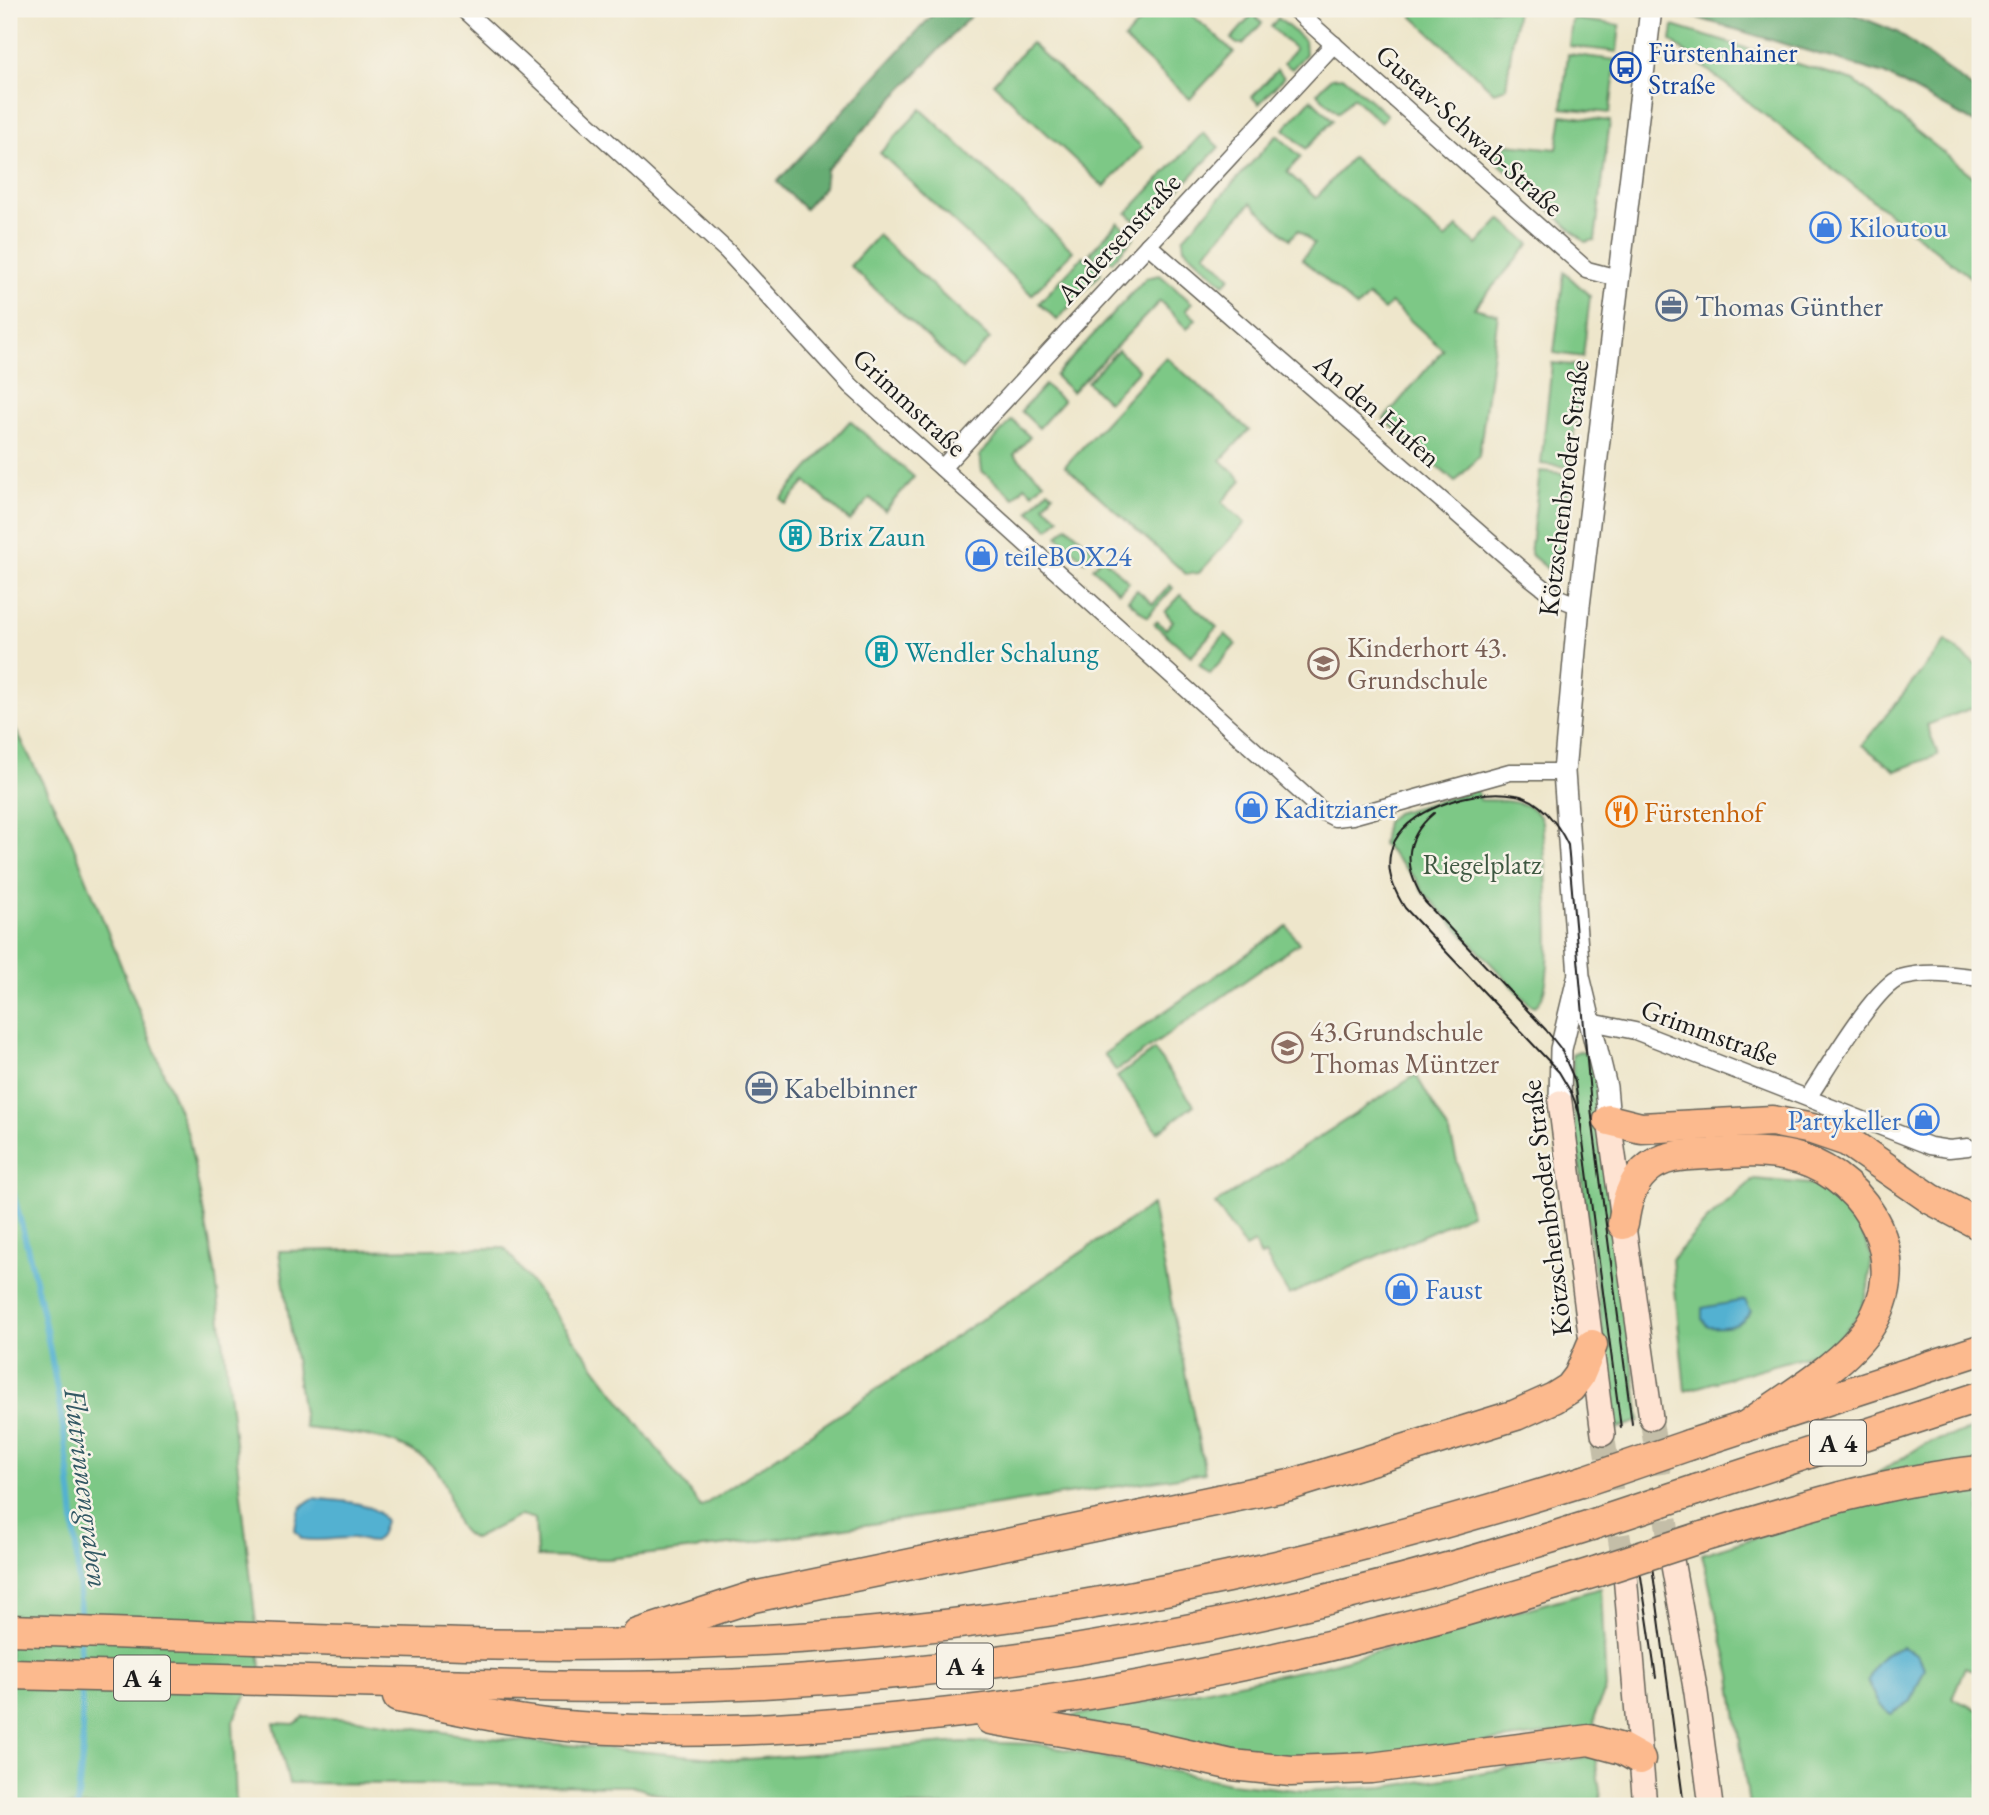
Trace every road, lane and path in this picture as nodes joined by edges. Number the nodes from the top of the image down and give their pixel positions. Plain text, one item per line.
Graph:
1 (463, 9) edge
2 (1294, 9) edge
3 (1651, 9) edge
4 (1334, 44) junction
5 (1148, 245) junction
6 (1618, 278) junction
7 (942, 468) junction
8 (1579, 606) junction
9 (1564, 772) junction
10 (1579, 976) junction
11 (1980, 978) edge
12 (1591, 1022) junction
13 (1809, 1096) junction
14 (1560, 1102) joint
15 (1609, 1120) junction
16 (1968, 1147) dead end
17 (1623, 1224) junction
18 (1980, 1225) edge
19 (1592, 1345) junction
20 (1980, 1350) edge
21 (1980, 1396) edge
22 (1651, 1418) tunnel mouth
23 (1745, 1427) junction
24 (1603, 1434) tunnel mouth
25 (1980, 1471) edge
26 (1672, 1560) tunnel mouth
27 (1611, 1573) junction
28 (9, 1630) edge
29 (608, 1643) junction
30 (9, 1674) edge
31 (323, 1682) junction
32 (941, 1715) junction
33 (1640, 1759) junction
34 (1645, 1806) edge
35 (1711, 1806) edge

1 - 7 street, Grimmstraße
2 - 4 street, Gustav-Schwab-Straße
3 - 6 street, Kötzschenbroder Straße
4 - 5 street, Andersenstraße
4 - 6 street, Gustav-Schwab-Straße
5 - 7 street, Andersenstraße
5 - 8 street, An den Hufen
6 - 8 street, Kötzschenbroder Straße
7 - 9 street, Grimmstraße
8 - 9 street, Kötzschenbroder Straße
9 - 10 street, Kötzschenbroder Straße
10 - 12 street, Kötzschenbroder Straße
10 - 14 street, Kötzschenbroder Straße
11 - 13 street
12 - 13 street, Grimmstraße
12 - 15 street, Kötzschenbroder Straße
13 - 16 street, Grimmstraße
14 - 19 main road, Kötzschenbroder Straße
15 - 17 main road, Kötzschenbroder Straße
15 - 18 highway
17 - 22 main road, Kötzschenbroder Straße
17 - 23 highway
19 - 24 main road, Kötzschenbroder Straße
19 - 29 highway
20 - 23 highway, A 4
21 - 31 highway, A 4, bridge
23 - 29 highway, A 4, bridge
25 - 27 highway, bridge
26 - 35 main road
27 - 32 highway
27 - 33 main road
28 - 29 highway, A 4
30 - 31 highway, A 4
31 - 32 highway
32 - 33 highway
33 - 34 main road

